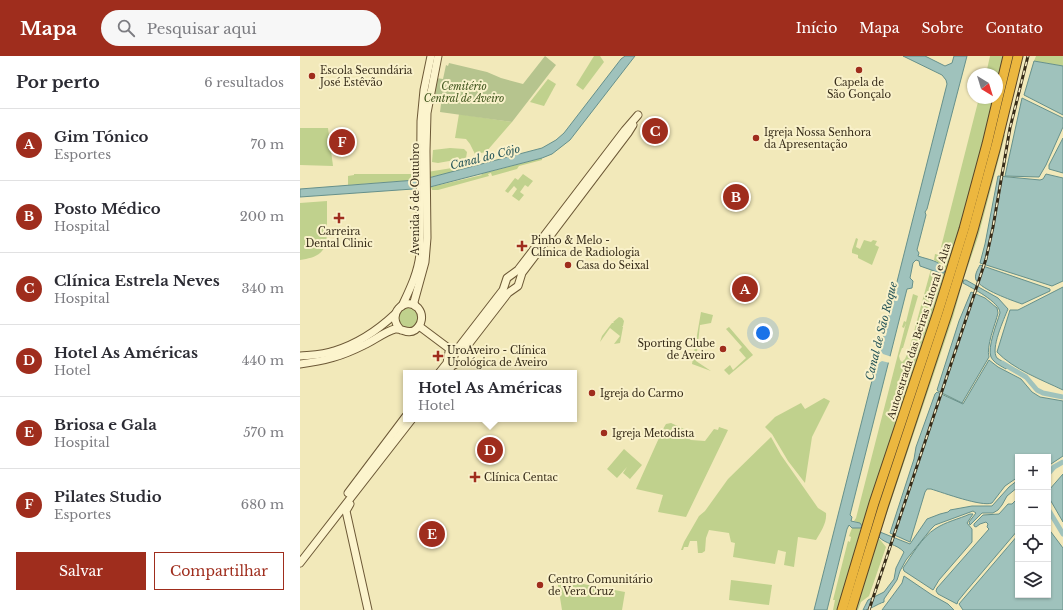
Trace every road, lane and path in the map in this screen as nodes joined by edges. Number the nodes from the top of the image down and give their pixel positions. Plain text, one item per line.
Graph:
1 (427, 56) edge
2 (431, 56) edge
3 (434, 56) edge
4 (438, 56) edge
5 (1008, 56) edge
6 (1018, 56) edge
7 (427, 113) junction
8 (421, 121) junction
9 (423, 152) junction
10 (423, 207) junction
11 (510, 276) junction
12 (505, 282) junction
13 (519, 282) junction
14 (513, 289) junction
15 (402, 306) junction
16 (415, 306) junction
17 (395, 314) junction
18 (419, 326) junction
19 (401, 330) junction
20 (453, 349) junction
21 (300, 356) edge
22 (463, 356) junction
23 (448, 358) junction
24 (300, 364) edge
25 (456, 364) junction
26 (441, 370) edge
27 (450, 370) edge
28 (403, 420) edge
29 (410, 422) edge
30 (366, 479) junction
31 (300, 557) edge
32 (300, 563) edge
33 (368, 610) edge
34 (842, 610) edge
35 (851, 610) edge

1 - 8 main road, Avenida 5 de Outubro
2 - 8 main road, Avenida 5 de Outubro
3 - 7 main road, Avenida 5 de Outubro
4 - 7 main road, Avenida 5 de Outubro
5 - 34 highway, Autoestrada das Beiras Litoral e Alta
6 - 35 highway, Autoestrada das Beiras Litoral e Alta
7 - 9 main road, Avenida 5 de Outubro
8 - 9 main road, Avenida 5 de Outubro
9 - 10 main road, Avenida 5 de Outubro
10 - 15 main road, Avenida 5 de Outubro
10 - 16 main road, Avenida 5 de Outubro
11 - 12 main road
11 - 13 main road
11 - 13 main road
12 - 14 main road
12 - 20 main road
13 - 14 main road
14 - 22 main road
15 - 16 main road
15 - 17 main road
16 - 18 main road
17 - 19 main road
17 - 21 main road
18 - 19 main road
18 - 20 main road
19 - 24 main road
20 - 22 main road
20 - 23 main road
22 - 25 main road
23 - 25 main road
23 - 26 main road
25 - 27 main road
28 - 31 main road
29 - 30 main road
30 - 32 main road
30 - 33 main road

